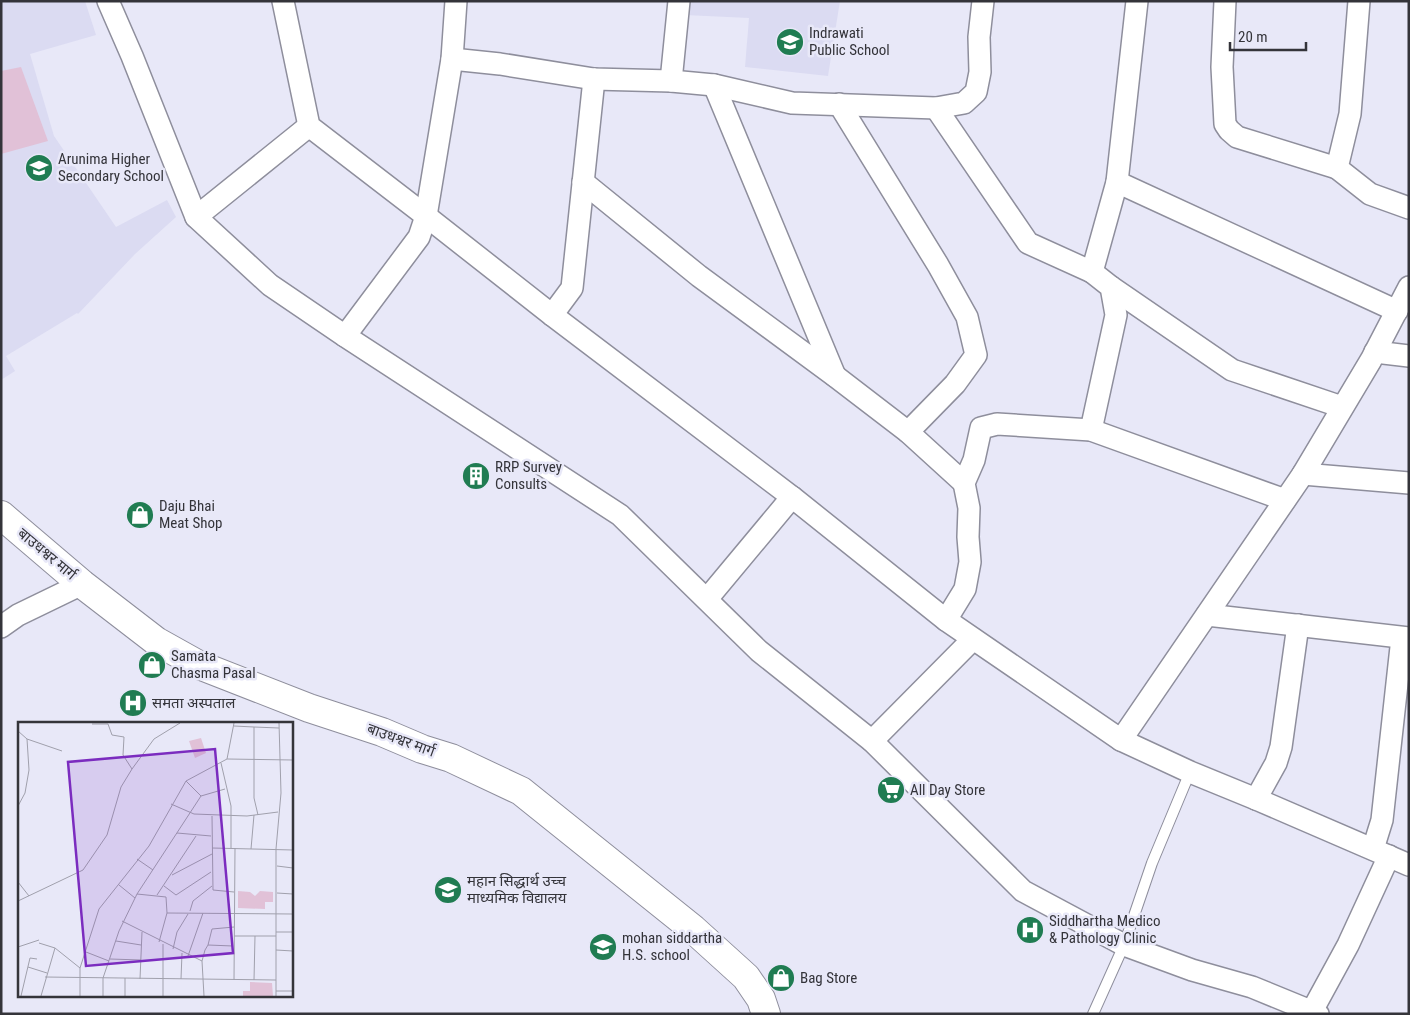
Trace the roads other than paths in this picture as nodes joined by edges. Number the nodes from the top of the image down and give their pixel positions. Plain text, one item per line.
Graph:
1 (108, 1) edge
2 (283, 1) edge
3 (456, 1) edge
4 (680, 1) edge
5 (983, 1) edge
6 (1138, 1) edge
7 (1225, 1) edge
8 (1359, 1) edge
9 (452, 59) junction
10 (594, 79) junction
11 (672, 81) junction
12 (714, 85) junction
13 (839, 104) junction
14 (936, 108) junction
15 (309, 126) junction
16 (1337, 168) junction
17 (583, 182) junction
18 (1117, 182) junction
19 (1409, 208) edge
20 (426, 216) junction
21 (196, 217) junction
22 (1092, 272) junction
23 (1111, 287) junction
24 (1409, 287) edge
25 (1397, 311) junction
26 (552, 315) junction
27 (345, 336) junction
28 (1375, 352) junction
29 (1409, 356) edge
30 (835, 376) junction
31 (1342, 407) junction
32 (1091, 430) junction
33 (908, 432) junction
34 (1303, 474) junction
35 (1409, 483) edge
36 (964, 484) junction
37 (792, 497) junction
38 (1285, 500) junction
39 (1, 515) edge
40 (82, 584) junction
41 (707, 599) junction
42 (1207, 615) junction
43 (946, 620) junction
44 (1298, 625) junction
45 (1, 627) edge
46 (1405, 638) edge
47 (973, 639) junction
48 (1121, 740) junction
49 (872, 741) junction
50 (1190, 772) junction
51 (1256, 799) junction
52 (1381, 853) junction
53 (1409, 865) edge
54 (1124, 945) junction
55 (1315, 1012) edge
56 (766, 1014) edge
57 (1093, 1014) edge

1 - 21 street
2 - 15 street
3 - 9 street
4 - 11 street
5 - 14 street
6 - 18 street
7 - 16 street
8 - 16 street
9 - 10 street
9 - 20 street
10 - 11 street
10 - 17 street
11 - 12 street
12 - 13 street
12 - 30 street
13 - 14 street
13 - 33 street
14 - 22 street
15 - 20 street
15 - 21 street
16 - 19 street
17 - 26 street
17 - 30 street
18 - 22 street
18 - 25 street
20 - 26 street
20 - 27 street
21 - 27 street
22 - 23 street
23 - 31 street
23 - 32 street
24 - 25 street
25 - 28 street
26 - 37 street
27 - 41 street
28 - 29 street
28 - 31 street
30 - 33 street
31 - 34 street
32 - 36 street
32 - 38 street
33 - 36 street
34 - 35 street
34 - 38 street
36 - 43 street
37 - 41 street
37 - 43 street
38 - 42 street
39 - 40 main road, बाउधश्वर मार्ग
40 - 45 street
40 - 56 main road, बाउधश्वर मार्ग
41 - 49 street
42 - 44 street
42 - 48 street
43 - 47 street
44 - 46 street
44 - 51 street
46 - 52 street
47 - 48 street
47 - 49 street
48 - 50 street
49 - 54 street
50 - 51 street
50 - 54 lane
51 - 52 street
52 - 53 street
52 - 55 street
54 - 55 street
54 - 57 lane

